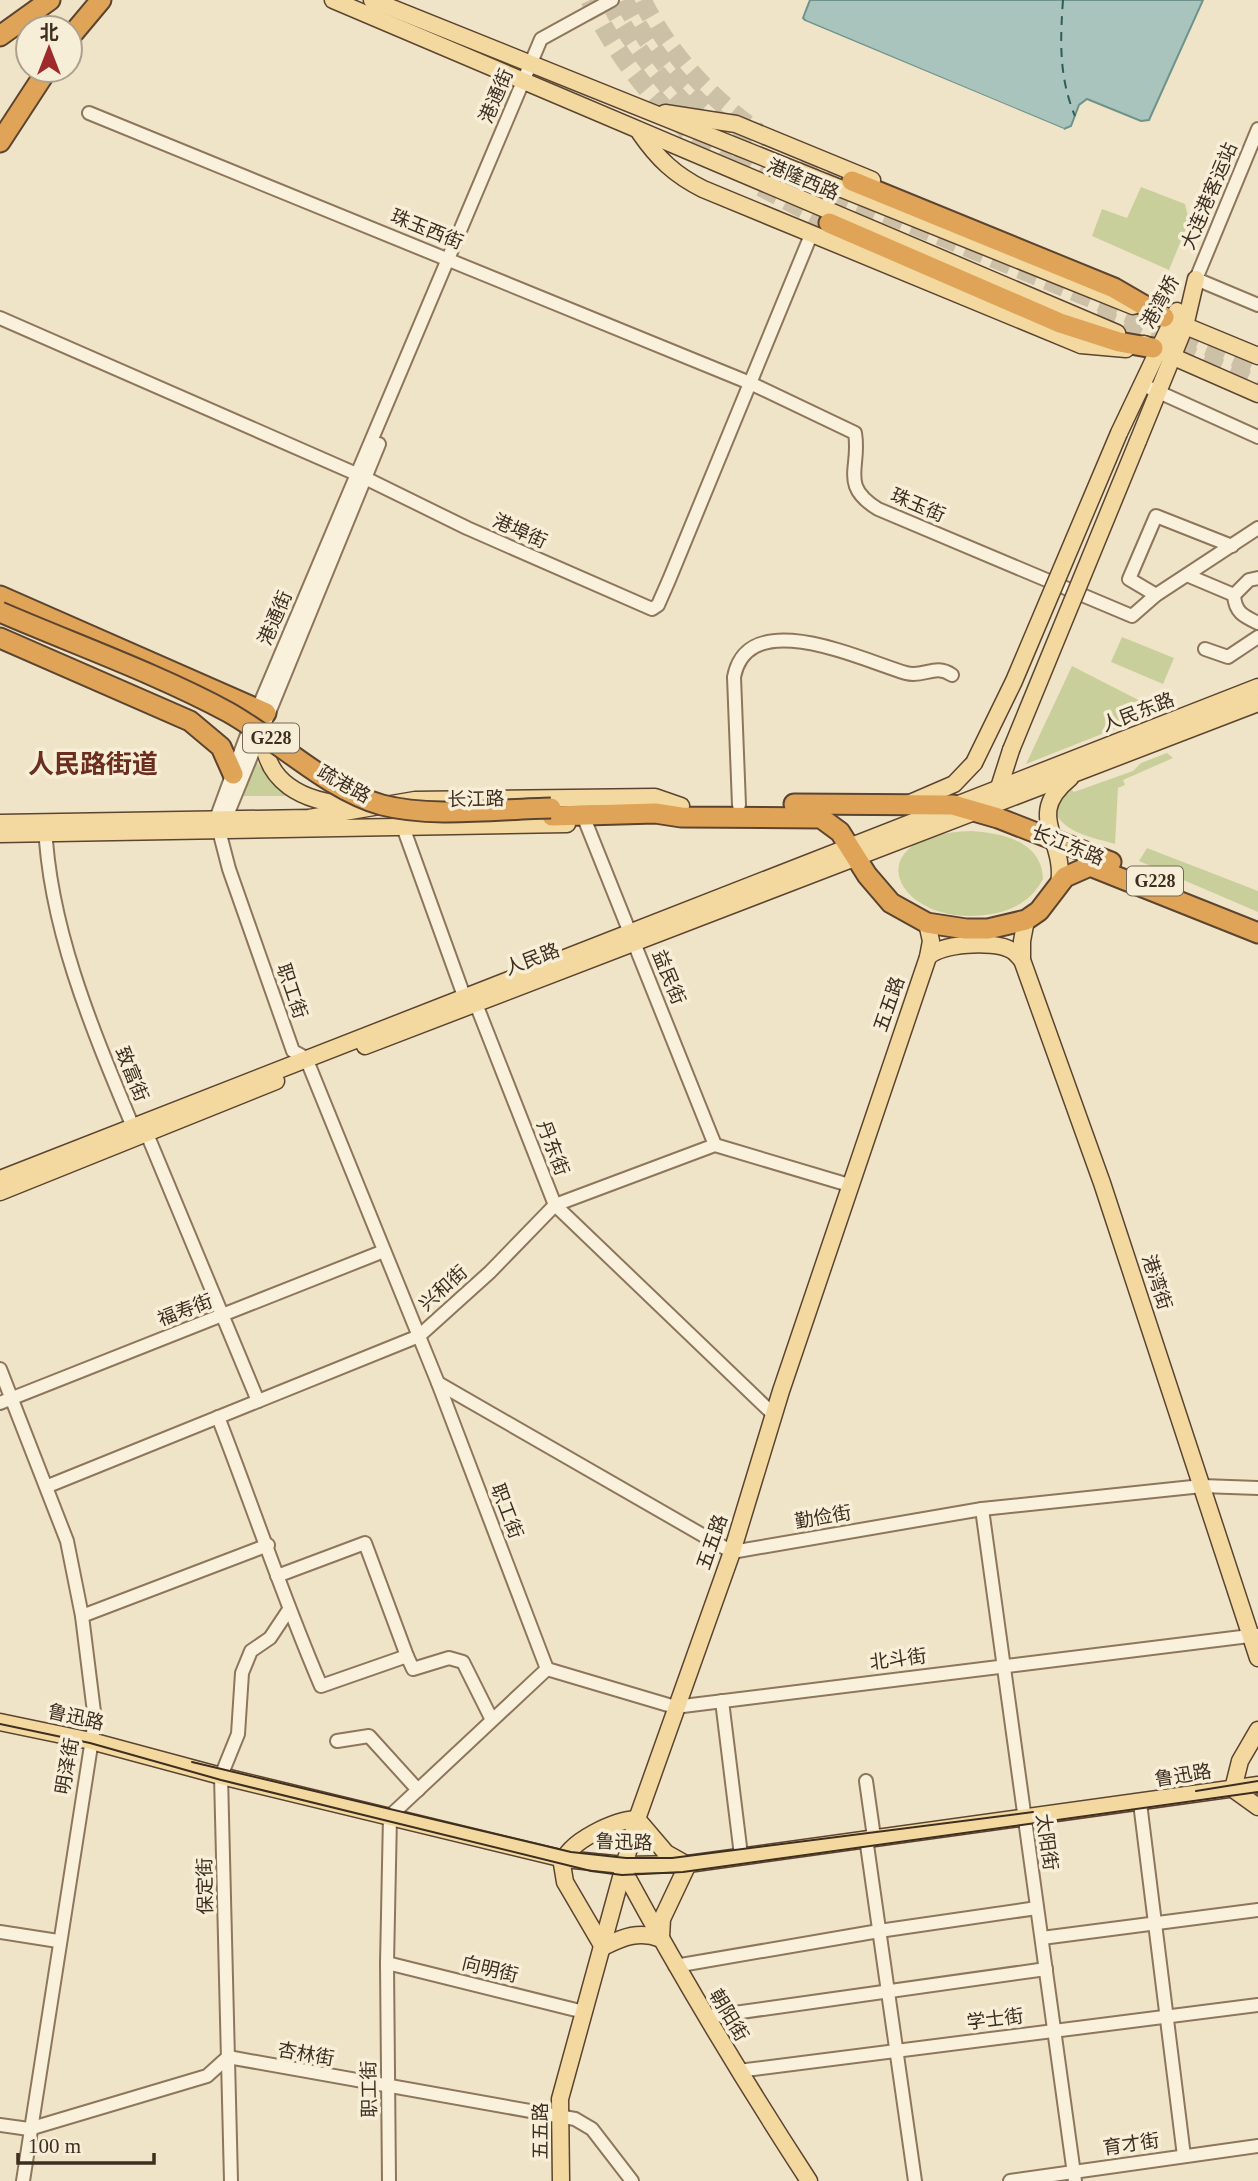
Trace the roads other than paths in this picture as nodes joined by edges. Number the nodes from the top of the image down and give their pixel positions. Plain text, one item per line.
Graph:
1 (32, 0) edge
2 (50, 0) edge
3 (102, 0) edge
4 (333, 0) edge
5 (372, 0) edge
6 (612, 0) edge
7 (84, 21) edge
8 (0, 23) edge
9 (0, 36) edge
10 (528, 77) junction
11 (25, 84) edge
12 (38, 84) edge
13 (89, 113) dead end
14 (0, 121) edge
15 (1258, 129) edge
16 (640, 133) junction
17 (0, 142) edge
18 (852, 181) tunnel mouth
19 (829, 223) tunnel mouth
20 (811, 235) junction
21 (452, 260) junction
22 (1196, 279) junction
23 (1258, 305) edge
24 (0, 318) edge
25 (1173, 321) junction
26 (1161, 352) junction
27 (1258, 356) edge
28 (750, 383) junction
29 (1141, 384) junction
30 (1158, 392) junction
31 (1258, 394) edge
32 (1258, 437) edge
33 (361, 476) junction
34 (1258, 528) edge
35 (1232, 546) junction
36 (1189, 576) junction
37 (1258, 578) edge
38 (1156, 595) junction
39 (1234, 595) junction
40 (0, 596) edge
41 (0, 612) edge
42 (0, 623) edge
43 (1258, 623) edge
44 (1258, 637) edge
45 (0, 638) edge
46 (1205, 649) dead end
47 (952, 675) dead end
48 (1258, 687) edge
49 (1258, 703) edge
50 (262, 714) junction
51 (1011, 750) junction
52 (1080, 770) junction
53 (233, 774) junction
54 (1033, 776) junction
55 (996, 796) junction
56 (910, 803) junction
57 (739, 805) junction
58 (953, 805) junction
59 (370, 806) junction
60 (974, 810) junction
61 (681, 811) junction
62 (552, 812) junction
63 (0, 823) edge
64 (220, 823) junction
65 (586, 823) junction
66 (1013, 823) junction
67 (403, 827) junction
68 (45, 828) junction
69 (0, 834) edge
70 (1052, 838) junction
71 (852, 850) junction
72 (831, 859) junction
73 (867, 875) junction
74 (1059, 885) junction
75 (1027, 920) junction
76 (927, 923) junction
77 (1258, 923) edge
78 (1258, 933) edge
79 (633, 937) junction
80 (928, 957) junction
81 (1022, 960) junction
82 (470, 1000) junction
83 (308, 1063) junction
84 (140, 1130) junction
85 (715, 1145) junction
86 (0, 1179) edge
87 (849, 1185) junction
88 (0, 1192) edge
89 (555, 1205) junction
90 (384, 1251) junction
91 (223, 1317) junction
92 (419, 1336) junction
93 (0, 1369) edge
94 (438, 1382) junction
95 (6, 1401) edge
96 (258, 1401) junction
97 (773, 1414) junction
98 (218, 1417) junction
99 (48, 1486) junction
100 (1202, 1486) junction
101 (1258, 1488) edge
102 (982, 1509) junction
103 (268, 1545) junction
104 (732, 1552) junction
105 (277, 1576) junction
106 (288, 1611) junction
107 (82, 1616) junction
108 (1254, 1635) edge
109 (407, 1656) junction
110 (1258, 1658) edge
111 (1003, 1664) junction
112 (547, 1670) junction
113 (722, 1701) junction
114 (675, 1707) junction
115 (492, 1720) junction
116 (0, 1722) edge
117 (1258, 1730) edge
118 (90, 1741) junction
119 (337, 1741) dead end
120 (221, 1776) junction
121 (866, 1781) dead end
122 (1258, 1785) edge
123 (1233, 1789) junction
124 (418, 1790) junction
125 (1140, 1802) junction
126 (1258, 1807) edge
127 (390, 1816) junction
128 (637, 1819) junction
129 (1024, 1819) junction
130 (870, 1838) junction
131 (741, 1855) junction
132 (564, 1859) junction
133 (624, 1864) junction
134 (688, 1864) junction
135 (1037, 1908) junction
136 (1258, 1910) edge
137 (1153, 1922) junction
138 (879, 1931) junction
139 (0, 1932) edge
140 (1042, 1938) junction
141 (661, 1939) junction
142 (58, 1941) junction
143 (603, 1947) junction
144 (387, 1963) junction
145 (676, 1966) junction
146 (1046, 1969) junction
147 (887, 1991) junction
148 (1258, 2005) edge
149 (584, 2012) junction
150 (706, 2017) junction
151 (1166, 2017) junction
152 (1055, 2031) junction
153 (895, 2051) junction
154 (228, 2057) junction
155 (738, 2071) junction
156 (388, 2088) junction
157 (560, 2116) junction
158 (0, 2125) edge
159 (29, 2129) junction
160 (1258, 2146) edge
161 (1184, 2156) junction
162 (1074, 2176) edge
163 (23, 2181) edge
164 (230, 2181) edge
165 (389, 2181) edge
166 (561, 2181) edge
167 (632, 2181) edge
168 (809, 2181) edge
169 (915, 2181) edge
170 (1010, 2181) edge

1 - 8 highway
2 - 9 highway
3 - 7 highway
4 - 10 main road, 港隆西路
5 - 10 main road, 港隆西路
6 - 10 street, 港通街
10 - 16 main road, 港隆西路
10 - 21 street, 港通街
10 - 25 main road, 港隆西路
11 - 14 highway
12 - 17 highway
13 - 21 street, 珠玉西街
15 - 22 street, 大连港客运站
16 - 20 main road
16 - 26 main road, 港隆西路
18 - 25 highway
19 - 26 highway
20 - 26 main road
20 - 28 street, 港埠街
21 - 28 street, 珠玉西街
21 - 33 street, 港通街
22 - 23 street
22 - 25 main road, 港湾桥
24 - 33 street, 港埠街
25 - 26 main road, 港湾桥
25 - 27 main road, 港隆西路
26 - 29 main road, 港湾桥
26 - 30 main road, 港湾桥
26 - 31 main road, 港隆西路
28 - 33 street, 港埠街
28 - 38 street, 珠玉街
29 - 30 street
29 - 56 main road, 港湾桥, bridge
30 - 32 street
30 - 51 main road, 港湾桥, bridge
33 - 50 street, 港通街
34 - 35 street
35 - 36 street
35 - 38 street
36 - 38 street
36 - 39 street
37 - 39 street
39 - 43 street
40 - 50 highway
41 - 62 highway, 疏港路 / G228, bridge
42 - 62 highway, 疏港路 / G228
44 - 46 street
45 - 53 highway
47 - 57 street
48 - 54 main road, 人民东路
49 - 52 main road, 人民东路
50 - 53 street, 港通街
50 - 59 main road
50 - 64 street, 港通街
51 - 54 main road
51 - 55 main road, 港湾桥
52 - 55 main road, 人民路
52 - 70 main road
53 - 64 street, 港通街
54 - 55 main road, 人民路
55 - 58 main road, 人民路
55 - 60 main road, 人民路
55 - 66 main road
56 - 57 highway, 长江路 / G228
56 - 58 highway, 长江路 / G228
57 - 61 highway, 长江路 / G228
58 - 60 highway, 长江东路 / G228
58 - 71 main road, 人民路
59 - 61 main road, 长江路
59 - 64 main road, 长江路
60 - 66 highway, 长江东路 / G228
60 - 71 main road, 人民路
61 - 62 highway, 疏港路 / G228
61 - 65 main road
61 - 71 highway, 长江路 / G228
63 - 68 main road, 长江路
64 - 67 main road
64 - 68 main road, 长江路
64 - 83 street, 职工街
65 - 67 main road
65 - 79 street, 益民街
66 - 70 highway, 长江东路 / G228
67 - 82 street, 丹东街
68 - 69 main road, 长江路
68 - 84 street, 致富街
70 - 74 main road
70 - 77 highway, 长江东路 / G228
71 - 72 main road, 人民路
71 - 73 highway, G228
72 - 73 main road
72 - 79 main road, 人民路
73 - 76 highway, G228
74 - 75 highway, 长江东路 / G228
74 - 78 highway, 长江东路 / G228
75 - 76 highway, G228
75 - 81 main road, 港湾街
76 - 80 main road, 五五路
79 - 82 main road, 人民路
79 - 85 street, 益民街
80 - 81 main road
80 - 87 main road, 五五路
81 - 100 main road, 港湾街
82 - 83 main road, 人民路
82 - 89 street, 丹东街
83 - 84 main road, 人民路
83 - 90 street, 职工街
84 - 86 main road, 人民路
84 - 88 main road, 人民路
84 - 91 street, 致富街
85 - 87 street
85 - 89 street, 兴和街
87 - 97 main road, 五五路
89 - 92 street, 兴和街
89 - 97 street, 丹东街
90 - 91 street, 福寿街
90 - 92 street, 职工街
91 - 95 street, 福寿街
91 - 96 street, 致富街
92 - 94 street, 职工街
92 - 96 street, 兴和街
93 - 95 street, 明泽街
94 - 104 street
94 - 112 street, 职工街
95 - 99 street, 明泽街
96 - 98 street, 兴和街
97 - 104 main road, 五五路
98 - 99 street, 兴和街
98 - 103 street
99 - 107 street, 明泽街
100 - 101 street, 勤俭街
100 - 102 street, 勤俭街
100 - 108 main road, 港湾街
102 - 104 street, 勤俭街
102 - 111 street, 太阳街
103 - 105 street
103 - 107 street
104 - 114 main road, 五五路
105 - 106 street
105 - 109 street
106 - 109 street
106 - 120 street, 保定街
107 - 118 street, 明泽街
108 - 110 main road, 港湾街
108 - 111 street, 北斗街
109 - 115 street
111 - 113 street, 北斗街
111 - 129 street, 太阳街
112 - 114 street, 北斗街
112 - 115 street
113 - 114 street, 北斗街
113 - 131 street
114 - 128 main road, 五五路
115 - 124 street
116 - 118 main road, 鲁迅路
117 - 123 main road
118 - 120 main road, 鲁迅路
118 - 142 street, 明泽街
119 - 124 street
120 - 127 main road, 鲁迅路
120 - 154 street, 保定街
121 - 130 street
122 - 123 main road, 鲁迅路
123 - 125 main road, 鲁迅路
123 - 126 main road
124 - 127 street
125 - 129 main road, 鲁迅路
125 - 137 street
127 - 132 main road, 鲁迅路
127 - 144 street, 职工街
128 - 132 main road
128 - 133 main road, 五五路
128 - 134 main road
129 - 130 main road, 鲁迅路
129 - 135 street, 太阳街
130 - 131 main road, 鲁迅路
130 - 138 street
131 - 134 main road, 鲁迅路
132 - 133 main road, 鲁迅路
132 - 143 main road
133 - 134 main road, 鲁迅路
133 - 141 main road, 朝阳街
133 - 143 main road, 五五路
134 - 141 main road
135 - 138 street
135 - 140 street, 太阳街
136 - 137 street
137 - 140 street
137 - 151 street
138 - 145 street
138 - 147 street
139 - 142 street
140 - 146 street, 太阳街
141 - 143 main road
141 - 145 main road, 朝阳街
142 - 159 street, 明泽街
143 - 149 main road, 五五路
144 - 149 street, 向明街
144 - 156 street, 职工街
145 - 150 main road, 朝阳街
146 - 147 street
146 - 152 street, 太阳街
147 - 150 street
147 - 153 street
148 - 151 street, 学士街
149 - 157 main road, 五五路
150 - 155 main road, 朝阳街
151 - 152 street, 学士街
151 - 161 street
152 - 153 street, 学士街
152 - 162 street, 太阳街
153 - 155 street, 学士街
153 - 169 street
154 - 156 street, 杏林街
154 - 159 street
154 - 164 street, 保定街
155 - 168 main road, 朝阳街
156 - 157 street, 杏林街
156 - 165 street, 职工街
157 - 166 main road, 五五路
157 - 167 street, 杏林街
158 - 159 street
159 - 163 street, 明泽街
160 - 161 street, 育才街
161 - 162 street, 育才街
162 - 170 street, 育才街

